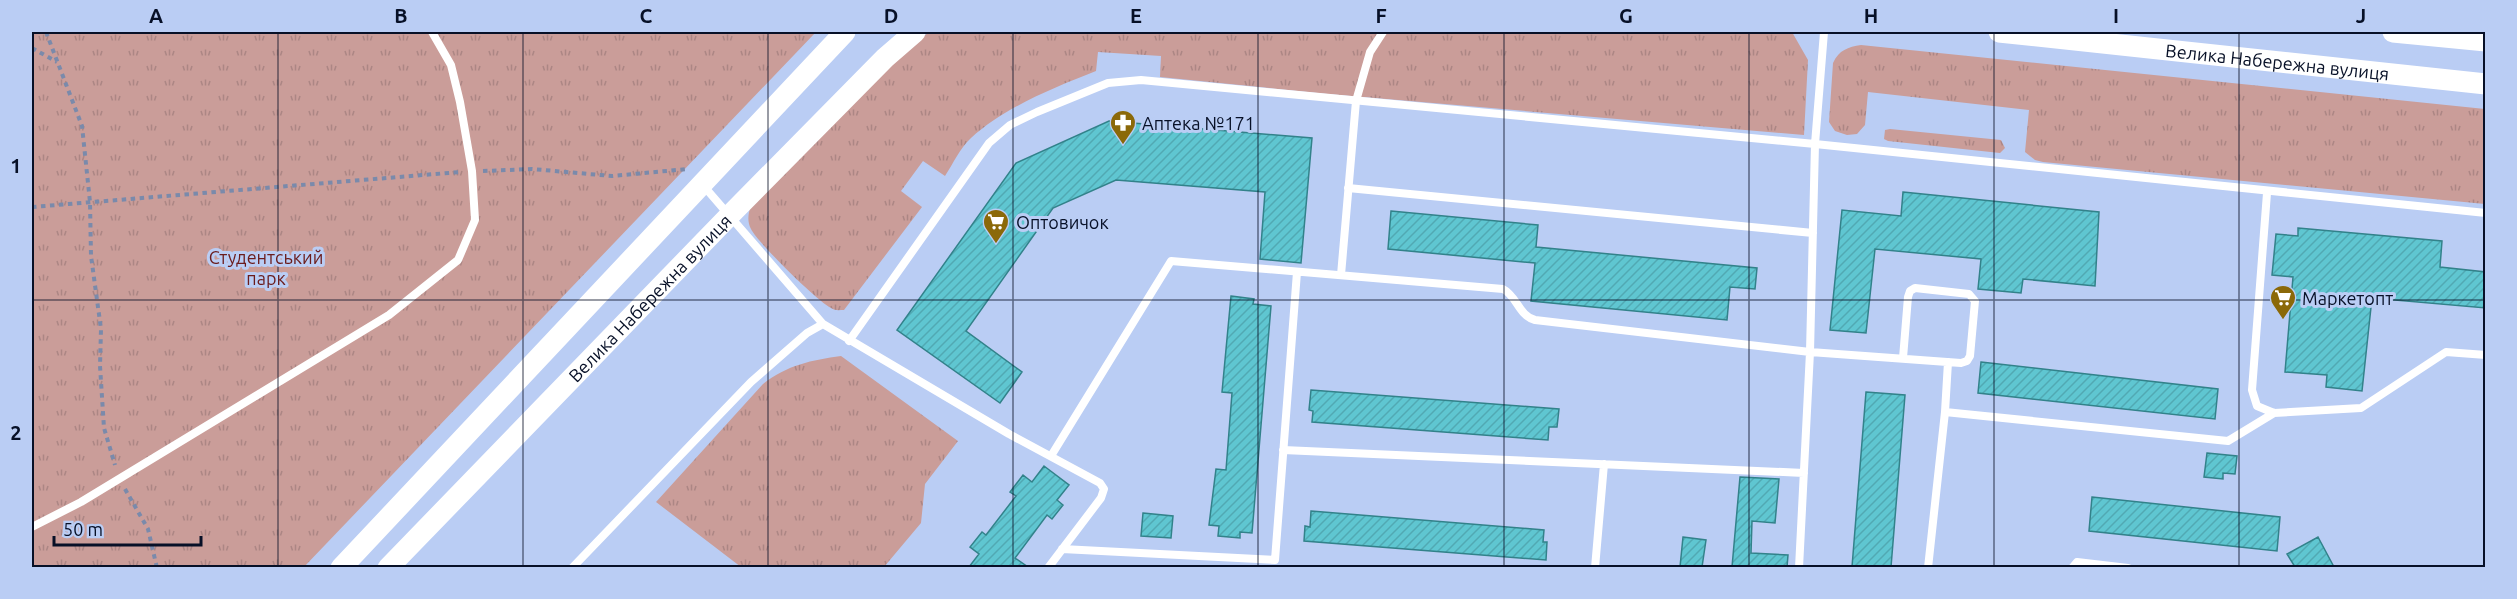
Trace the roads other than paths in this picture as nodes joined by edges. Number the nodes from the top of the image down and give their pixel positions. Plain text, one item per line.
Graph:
1 (432, 32) edge
2 (845, 32) edge
3 (915, 32) edge
4 (1383, 32) edge
5 (1824, 32) edge
6 (1999, 32) edge
7 (2393, 32) edge
8 (2486, 41) edge
9 (2486, 84) edge
10 (1356, 101) junction
11 (1815, 144) junction
12 (702, 184) junction
13 (1348, 188) junction
14 (2267, 193) junction
15 (2486, 213) edge
16 (729, 216) junction
17 (1813, 233) junction
18 (1297, 272) junction
19 (1341, 275) junction
20 (823, 324) junction
21 (849, 341) junction
22 (1810, 352) junction
23 (2486, 355) edge
24 (1903, 358) junction
25 (1948, 362) junction
26 (1945, 412) junction
27 (2274, 413) junction
28 (1283, 450) junction
29 (1051, 456) junction
30 (1604, 464) junction
31 (1804, 473) junction
32 (32, 526) edge
33 (1062, 549) junction
34 (341, 567) edge
35 (388, 567) edge
36 (572, 567) edge
37 (1048, 567) edge
38 (1594, 567) edge
39 (1799, 567) edge
40 (1928, 567) edge
41 (2072, 567) edge
42 (2128, 567) edge

1 - 32 lane
2 - 12 street
3 - 16 street, Велика Набережна вулиця
4 - 10 lane
5 - 11 lane
6 - 9 street, Велика Набережна вулиця
7 - 8 street
10 - 11 lane
10 - 13 lane
10 - 21 lane
11 - 14 lane
11 - 17 lane
12 - 16 lane
12 - 34 street
13 - 17 lane
13 - 19 lane
14 - 15 lane
14 - 27 lane
16 - 20 lane
16 - 35 street, Велика Набережна вулиця
17 - 22 lane
18 - 19 lane
18 - 28 lane
18 - 29 lane
19 - 22 lane
20 - 21 lane
20 - 36 lane
21 - 29 lane
22 - 24 lane
22 - 31 lane
23 - 27 lane
24 - 25 lane
24 - 25 lane
25 - 26 lane
26 - 27 lane
26 - 40 lane
28 - 30 lane
28 - 33 lane
29 - 33 lane
30 - 31 lane
30 - 38 lane
31 - 39 lane
33 - 37 lane
41 - 42 lane

